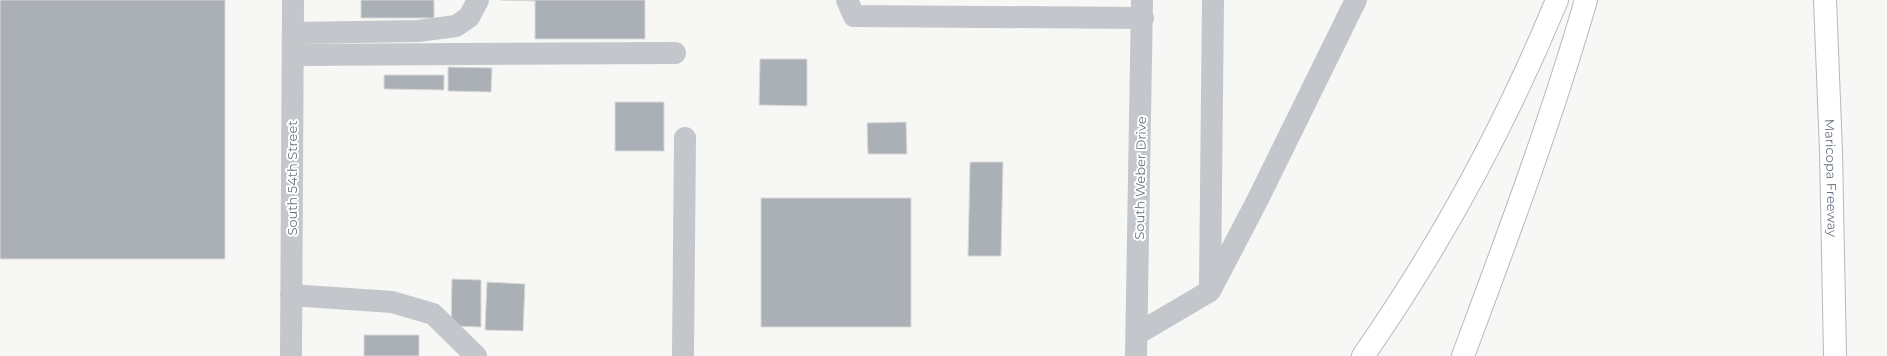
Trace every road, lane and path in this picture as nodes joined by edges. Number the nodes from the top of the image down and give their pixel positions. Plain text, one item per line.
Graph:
1 (293, 0) edge
2 (478, 0) edge
3 (847, 0) edge
4 (1214, 0) edge
5 (1356, 0) edge
6 (1557, 0) edge
7 (1586, 0) edge
8 (1825, 0) edge
9 (960, 9) edge
10 (1046, 9) edge
11 (1142, 9) edge
12 (293, 33) junction
13 (675, 53) dead end
14 (293, 55) junction
15 (685, 138) dead end
16 (1210, 291) junction
17 (291, 295) junction
18 (1137, 334) junction
19 (291, 356) edge
20 (476, 356) edge
21 (683, 356) edge
22 (1136, 356) edge
23 (1363, 356) edge
24 (1463, 356) edge
25 (1835, 356) edge

1 - 12 street, South 54th Street
2 - 12 street
3 - 9 street
4 - 16 street
5 - 16 street
6 - 23 highway
7 - 24 highway
8 - 25 highway, Maricopa Freeway
9 - 10 street
10 - 11 street
11 - 18 street, South Weber Drive
12 - 14 street, South 54th Street
13 - 14 street
14 - 17 street, South 54th Street
15 - 21 street
16 - 18 street
17 - 19 street, South 54th Street
17 - 20 street
18 - 22 street, South Weber Drive

